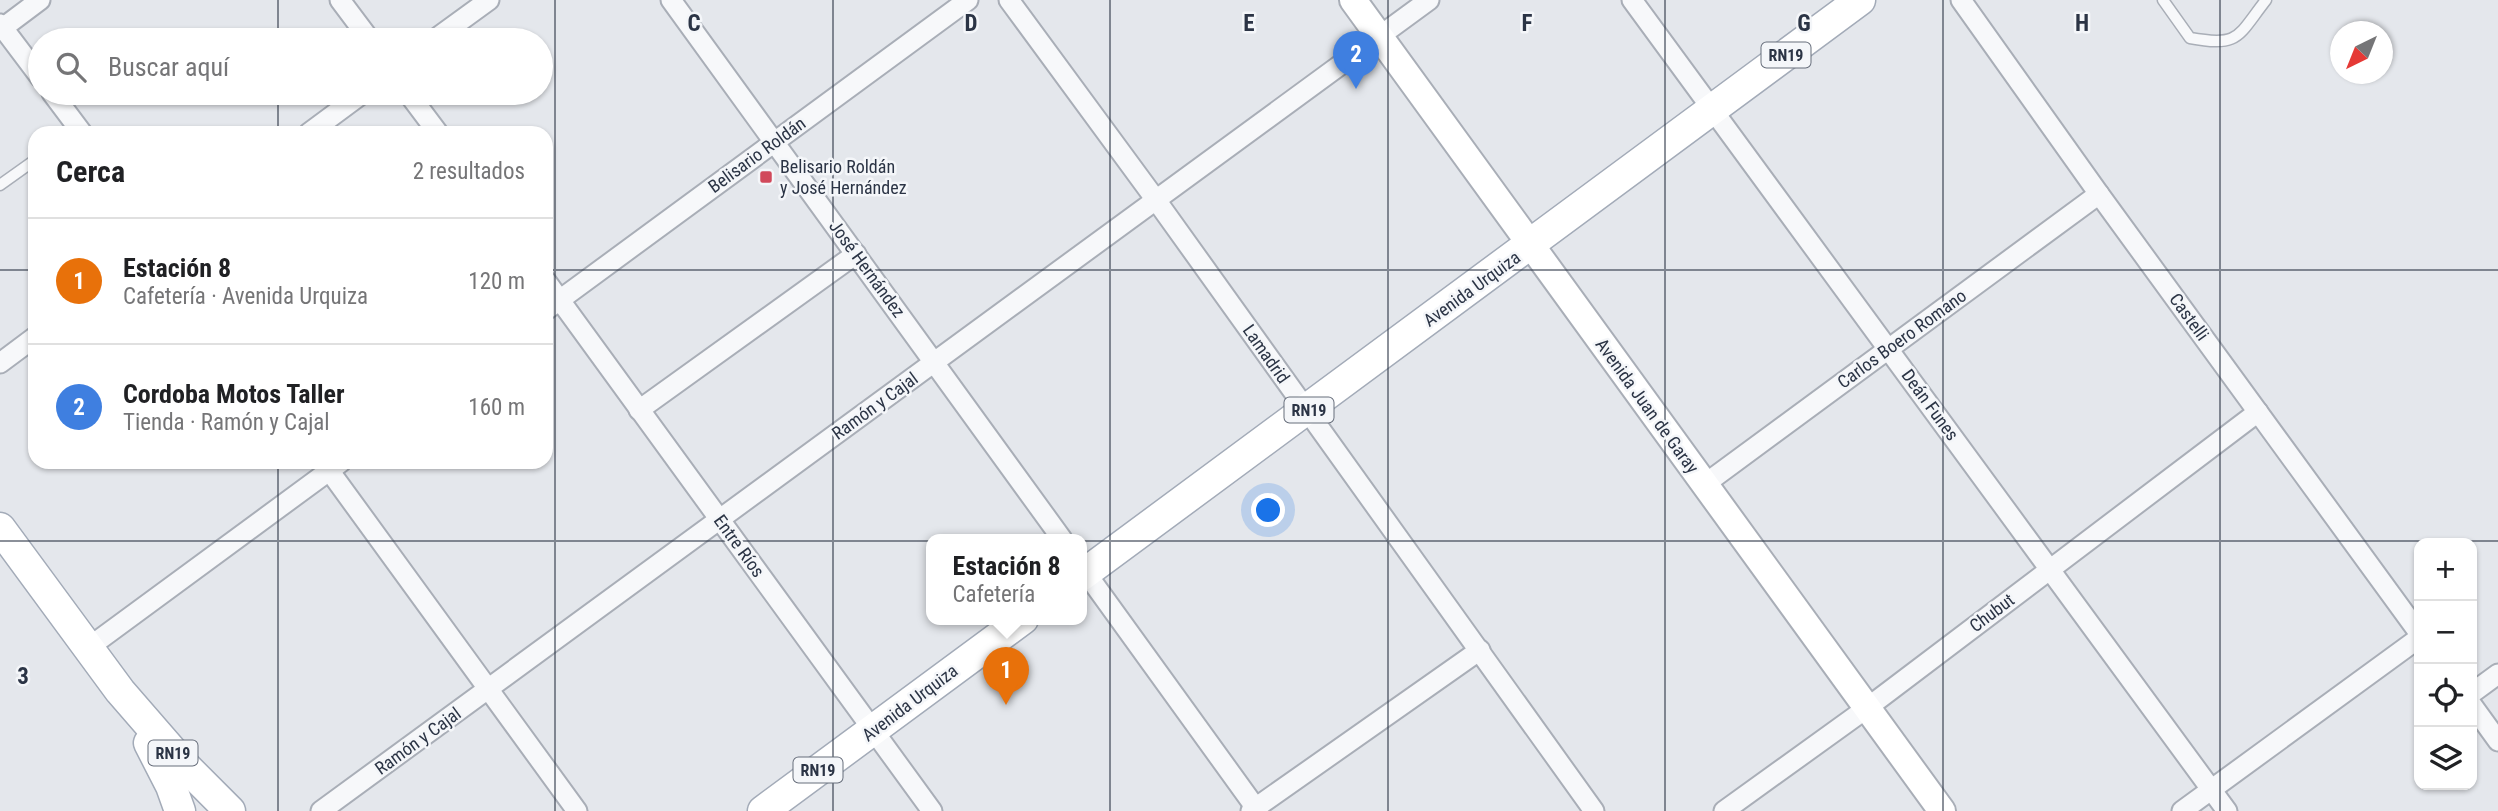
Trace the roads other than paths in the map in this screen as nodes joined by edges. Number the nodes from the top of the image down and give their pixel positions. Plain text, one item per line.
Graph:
1 (40, 0) edge
2 (340, 0) edge
3 (489, 0) edge
4 (671, 0) edge
5 (968, 0) edge
6 (1009, 0) edge
7 (1353, 0) edge
8 (1429, 0) edge
9 (1632, 0) edge
10 (1860, 0) edge
11 (1961, 0) edge
12 (2163, 0) edge
13 (2266, 0) edge
14 (1, 27) edge
15 (361, 28) edge
16 (450, 28) edge
17 (1379, 36) junction
18 (28, 62) edge
19 (60, 105) edge
20 (347, 105) edge
21 (417, 105) edge
22 (1712, 109) junction
23 (74, 126) edge
24 (318, 126) edge
25 (433, 126) edge
26 (775, 142) junction
27 (28, 165) edge
28 (0, 185) edge
29 (2099, 194) junction
30 (1156, 200) junction
31 (1530, 246) junction
32 (856, 254) junction
33 (553, 305) edge
34 (28, 342) edge
35 (1888, 349) junction
36 (935, 362) junction
37 (0, 363) edge
38 (639, 410) junction
39 (1307, 411) junction
40 (2258, 412) junction
41 (326, 469) edge
42 (334, 469) edge
43 (1705, 485) junction
44 (720, 520) junction
45 (0, 528) edge
46 (1058, 534) edge
47 (1087, 568) edge
48 (2050, 569) junction
49 (1087, 577) edge
50 (1015, 625) edge
51 (2414, 628) edge
52 (2414, 639) edge
53 (88, 648) junction
54 (1480, 650) junction
55 (2498, 674) edge
56 (2477, 689) edge
57 (488, 690) junction
58 (120, 691) junction
59 (1867, 708) junction
60 (2477, 712) edge
61 (873, 730) junction
62 (2498, 741) edge
63 (2212, 790) junction
64 (1255, 810) edge
65 (180, 811) edge
66 (230, 811) edge
67 (321, 811) edge
68 (576, 811) edge
69 (763, 811) edge
70 (932, 811) edge
71 (1594, 811) edge
72 (1724, 811) edge
73 (1942, 811) edge
74 (2182, 811) edge
75 (2227, 811) edge

1 - 14 street
2 - 15 street
3 - 16 street
4 - 26 street, José Hernández
5 - 26 street, Belisario Roldán
6 - 30 street, Lamadrid
7 - 17 street, Avenida Juan de Garay
8 - 17 street, Ramón y Cajal
9 - 22 street, Deán Funes
10 - 22 main road, Avenida Urquiza / RN19
11 - 29 street, Castelli
12 - 13 lane
14 - 18 street
17 - 30 street, Ramón y Cajal
17 - 31 street, Avenida Juan de Garay
19 - 23 street
20 - 24 street
21 - 25 street
22 - 31 main road, Avenida Urquiza / RN19
22 - 35 street, Deán Funes
26 - 32 street, José Hernández
26 - 33 street, Belisario Roldán
27 - 28 lane
29 - 35 street, Carlos Boero Romano
29 - 40 street, Castelli
30 - 36 street, Ramón y Cajal
30 - 39 street, Lamadrid
31 - 39 main road, Avenida Urquiza / RN19
31 - 43 street, Avenida Juan de Garay
32 - 36 street, José Hernández
32 - 38 street
33 - 38 street, Entre Ríos
34 - 37 street
35 - 43 street, Carlos Boero Romano
35 - 48 street, Deán Funes
36 - 44 street, Ramón y Cajal
36 - 46 street, José Hernández
38 - 44 street, Entre Ríos
39 - 47 main road, Avenida Urquiza / RN19
39 - 54 street, Lamadrid
40 - 48 street, Chubut
40 - 51 street, Castelli
41 - 53 street
42 - 57 street
43 - 59 street, Avenida Juan de Garay
44 - 57 street, Ramón y Cajal
44 - 61 street, Entre Ríos
45 - 53 main road, RN19
48 - 59 street, Chubut
48 - 63 street, Deán Funes
49 - 64 street
50 - 61 main road, Avenida Urquiza / RN19
52 - 63 street
53 - 58 main road, RN19
54 - 64 street
54 - 71 street, Lamadrid
55 - 56 street
57 - 67 street, Ramón y Cajal
57 - 68 street
58 - 65 main road, RN19
58 - 66 main road, RN19
59 - 72 street, Chubut
59 - 73 street, Avenida Juan de Garay
60 - 62 street
61 - 69 main road, Avenida Urquiza / RN19
61 - 70 street, Entre Ríos
63 - 74 street
63 - 75 street, Deán Funes

